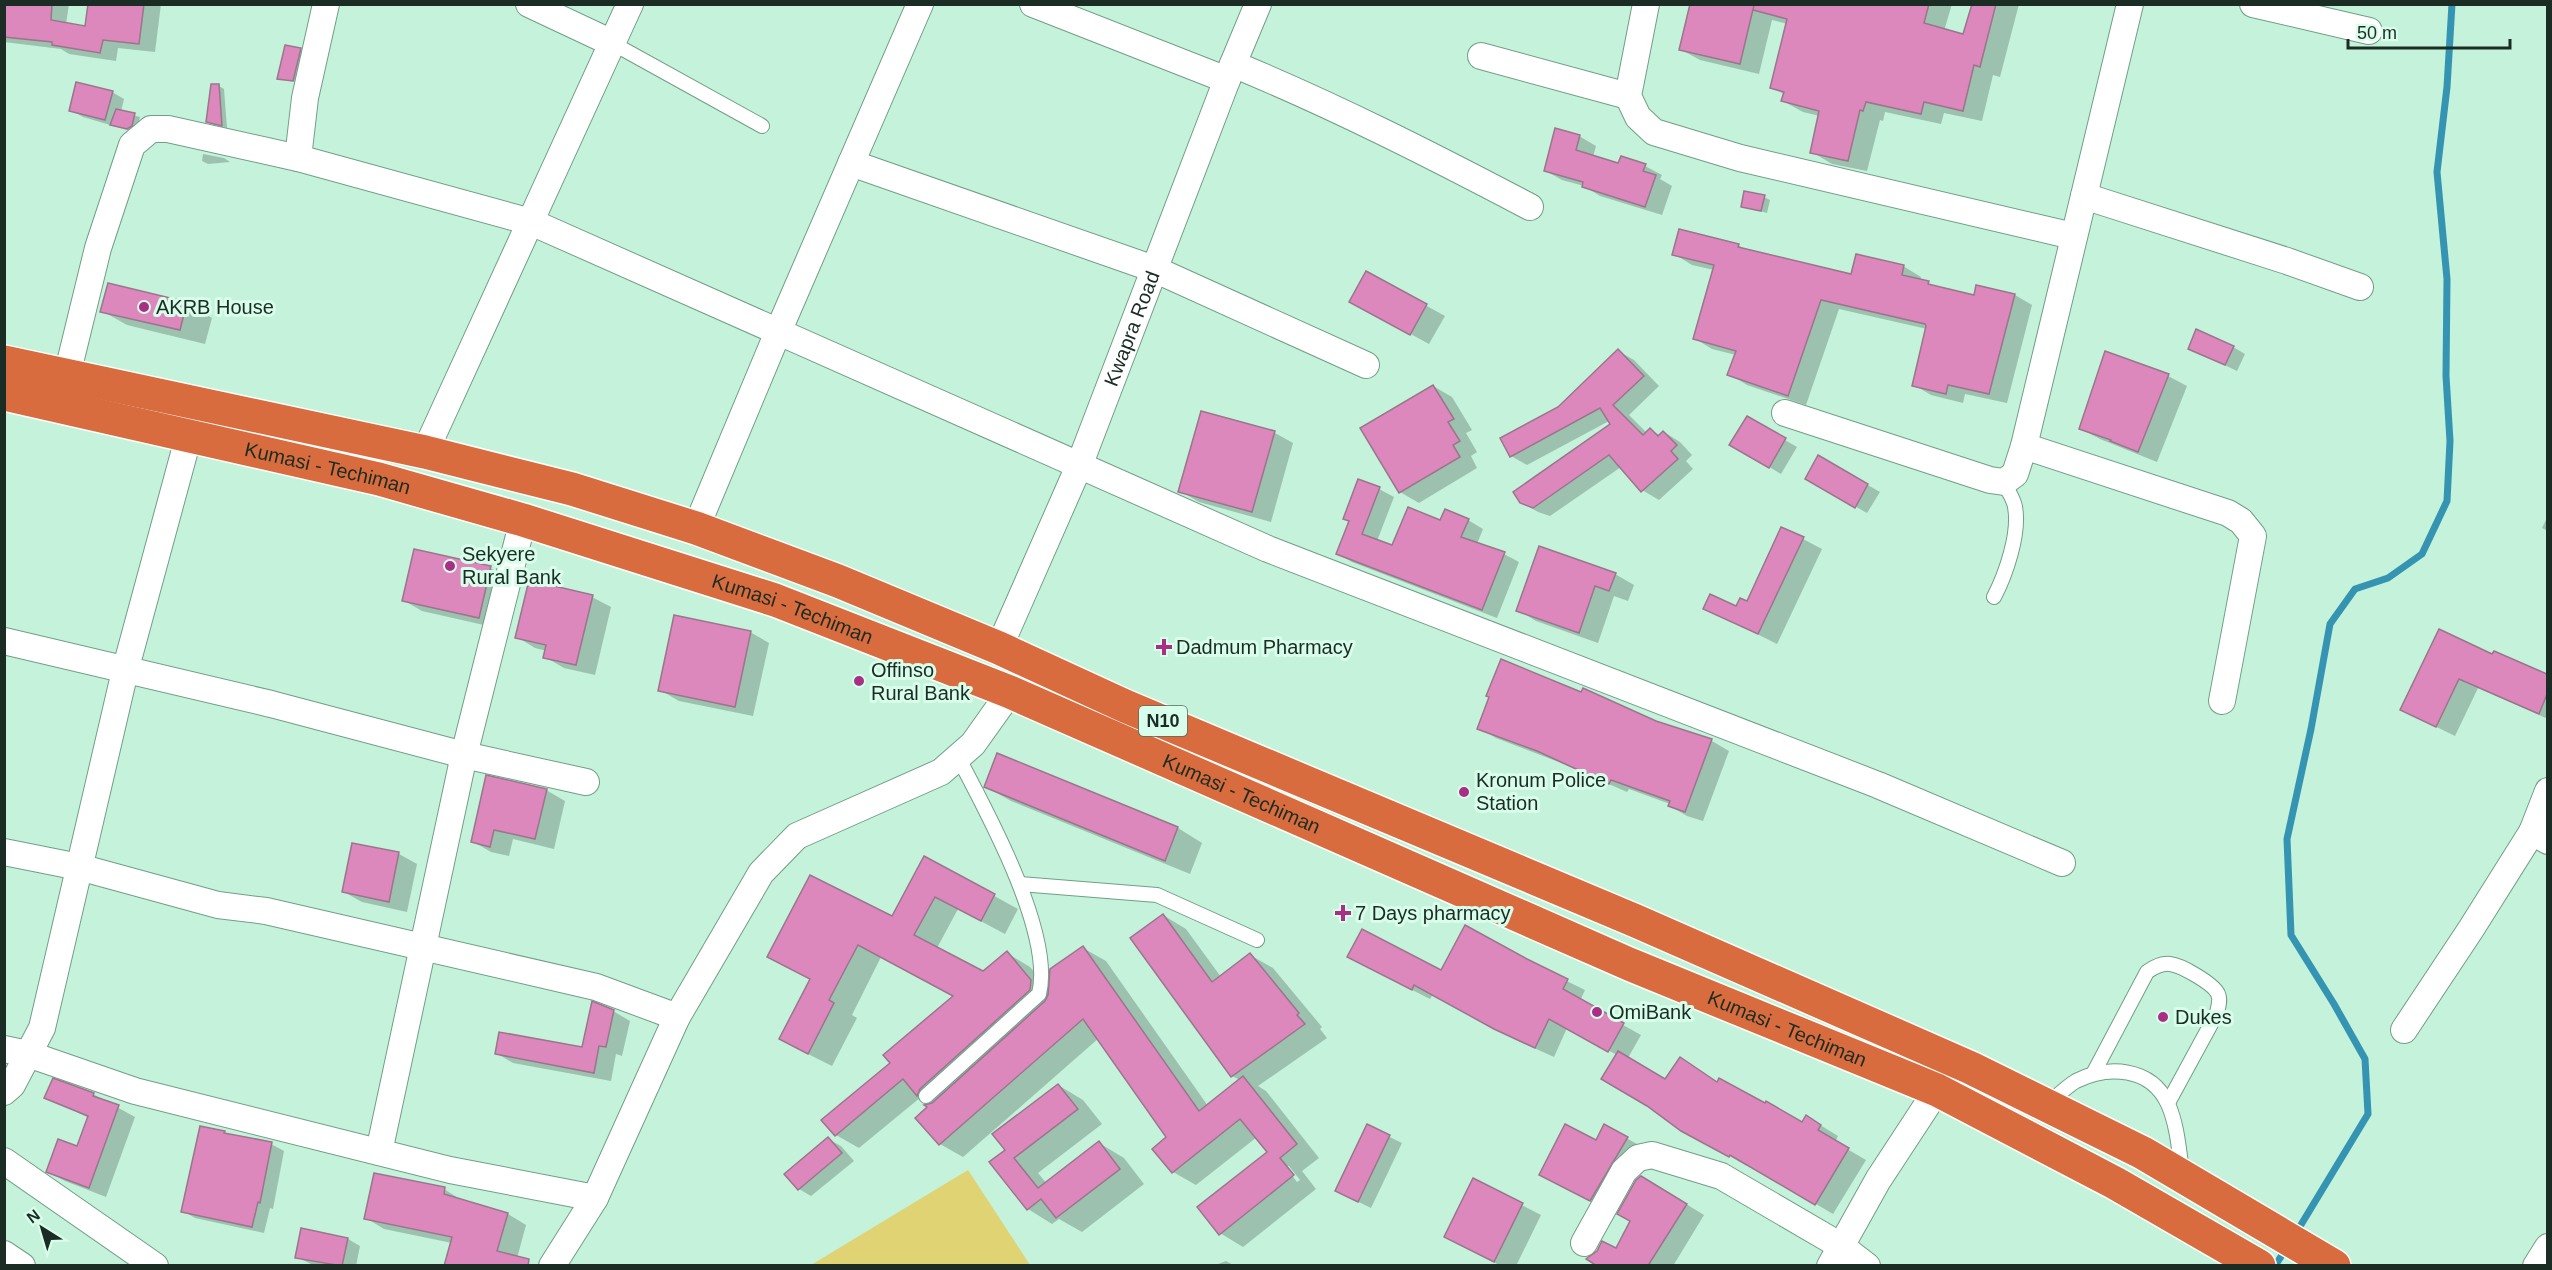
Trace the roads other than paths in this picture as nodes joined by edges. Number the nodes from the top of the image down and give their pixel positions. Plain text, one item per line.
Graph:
1 (326, 4) edge
2 (529, 4) edge
3 (630, 4) edge
4 (920, 4) edge
5 (1033, 4) edge
6 (1258, 4) edge
7 (1646, 4) edge
8 (2130, 4) edge
9 (2253, 4) edge
10 (2369, 31) dead end
11 (612, 43) junction
12 (1481, 56) dead end
13 (1230, 72) junction
14 (1628, 96) junction
15 (762, 126) dead end
16 (298, 158) junction
17 (851, 163) junction
18 (2084, 196) junction
19 (1530, 207) dead end
20 (531, 222) junction
21 (2073, 236) junction
22 (1154, 269) junction
23 (2360, 287) dead end
24 (778, 332) junction
25 (4, 362) edge
26 (1366, 365) dead end
27 (67, 375) junction
28 (4, 394) edge
29 (204, 403) junction
30 (1785, 413) dead end
31 (189, 435) junction
32 (2024, 446) junction
33 (425, 452) junction
34 (1079, 466) junction
35 (2004, 482) junction
36 (523, 520) junction
37 (696, 528) junction
38 (1994, 597) dead end
39 (4, 641) edge
40 (999, 648) junction
41 (125, 671) junction
42 (1010, 692) junction
43 (2222, 701) dead end
44 (464, 755) junction
45 (958, 757) junction
46 (586, 782) dead end
47 (2547, 791) edge
48 (2540, 836) edge
49 (4, 852) edge
50 (2062, 863) dead end
51 (79, 867) junction
52 (1020, 884) junction
53 (1257, 940) dead end
54 (423, 948) junction
55 (677, 1017) junction
56 (2404, 1030) dead end
57 (16, 1051) edge
58 (2093, 1074) junction
59 (1936, 1090) junction
60 (4, 1092) edge
61 (926, 1096) dead end
62 (2168, 1102) junction
63 (2047, 1104) junction
64 (379, 1152) junction
65 (4, 1161) edge
66 (2183, 1177) junction
67 (595, 1198) junction
68 (1584, 1243) dead end
69 (2547, 1247) edge
70 (4, 1254) edge
71 (1835, 1256) edge
72 (2323, 1258) edge
73 (2252, 1261) edge
74 (22, 1266) edge
75 (155, 1266) edge
76 (552, 1266) edge
77 (1867, 1266) edge
78 (2536, 1266) edge

1 - 16 street
2 - 11 street
3 - 11 street
4 - 17 street
5 - 13 street
6 - 13 street, Kwapra Road
7 - 14 street
8 - 18 street
9 - 10 street
11 - 15 lane
11 - 20 street
12 - 14 street
13 - 19 street
13 - 22 street, Kwapra Road
14 - 21 street
16 - 20 street
16 - 27 street
17 - 22 street
17 - 24 street
18 - 21 street
18 - 23 street
20 - 24 street
20 - 33 street
21 - 32 street
22 - 26 street
22 - 34 street, Kwapra Road
24 - 34 street
24 - 37 street
25 - 27 highway, N10
27 - 29 highway, N10
28 - 31 highway, Kumasi - Techiman / N10
29 - 31 street
29 - 33 highway, N10
30 - 35 street
31 - 36 highway, Kumasi - Techiman / N10
31 - 41 street
32 - 35 street
32 - 43 street
33 - 37 highway, N10
34 - 40 street, Kwapra Road
34 - 50 street
35 - 38 lane
36 - 42 highway, Kumasi - Techiman / N10
36 - 44 street
37 - 40 highway, N10
39 - 41 street
40 - 63 highway, N10
41 - 44 street
41 - 51 street
42 - 45 street
42 - 59 highway, Kumasi - Techiman / N10
44 - 46 street
44 - 54 street
45 - 52 lane
45 - 55 street
47 - 48 street
48 - 56 street
49 - 51 street
51 - 54 street
51 - 57 street
52 - 53 lane
52 - 61 lane
54 - 55 street
54 - 64 street
55 - 67 street
57 - 60 street
57 - 64 street
58 - 62 lane
58 - 62 lane
58 - 63 lane
59 - 71 street
59 - 73 highway, Kumasi - Techiman / N10
62 - 66 lane
63 - 66 highway, N10
64 - 67 street
65 - 75 street
66 - 72 highway, N10
67 - 76 street
68 - 71 street
69 - 78 street
70 - 74 street
71 - 77 street

